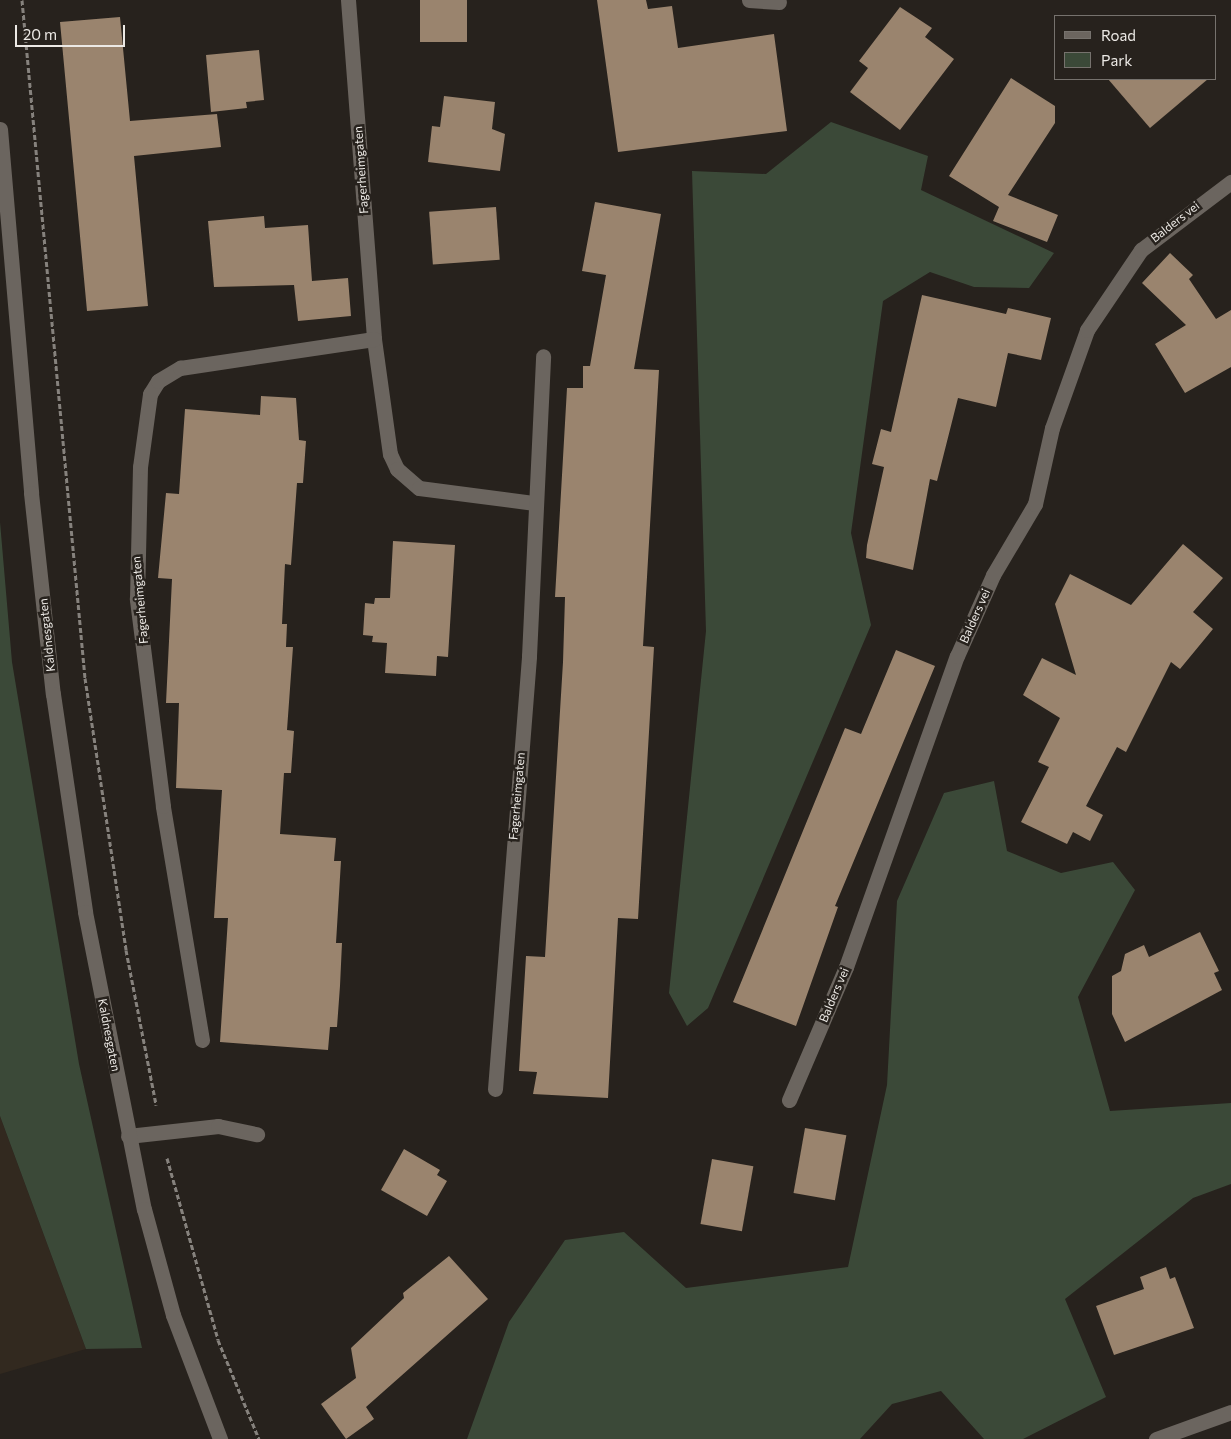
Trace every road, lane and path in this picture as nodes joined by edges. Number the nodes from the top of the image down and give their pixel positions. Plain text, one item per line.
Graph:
1 (22, 0) edge
2 (348, 0) edge
3 (749, 0) edge
4 (779, 2) dead end
5 (0, 129) edge
6 (1231, 182) edge
7 (374, 339) junction
8 (543, 356) dead end
9 (535, 503) junction
10 (202, 1040) dead end
11 (495, 1089) dead end
12 (789, 1100) dead end
13 (160, 1130) junction
14 (257, 1134) dead end
15 (128, 1136) junction
16 (1231, 1412) edge
17 (220, 1439) edge
18 (259, 1439) edge
19 (1156, 1439) edge

1 - 13 path
2 - 7 street, Fagerheimgaten
3 - 4 street
5 - 15 street, Kaldnesgaten
6 - 12 street, Balders vei
7 - 9 street, Fagerheimgaten
7 - 10 street, Fagerheimgaten
8 - 9 street, Fagerheimgaten
9 - 11 street, Fagerheimgaten
13 - 14 street
13 - 15 street
13 - 18 path
15 - 17 street, Kaldnesgaten
16 - 19 street

